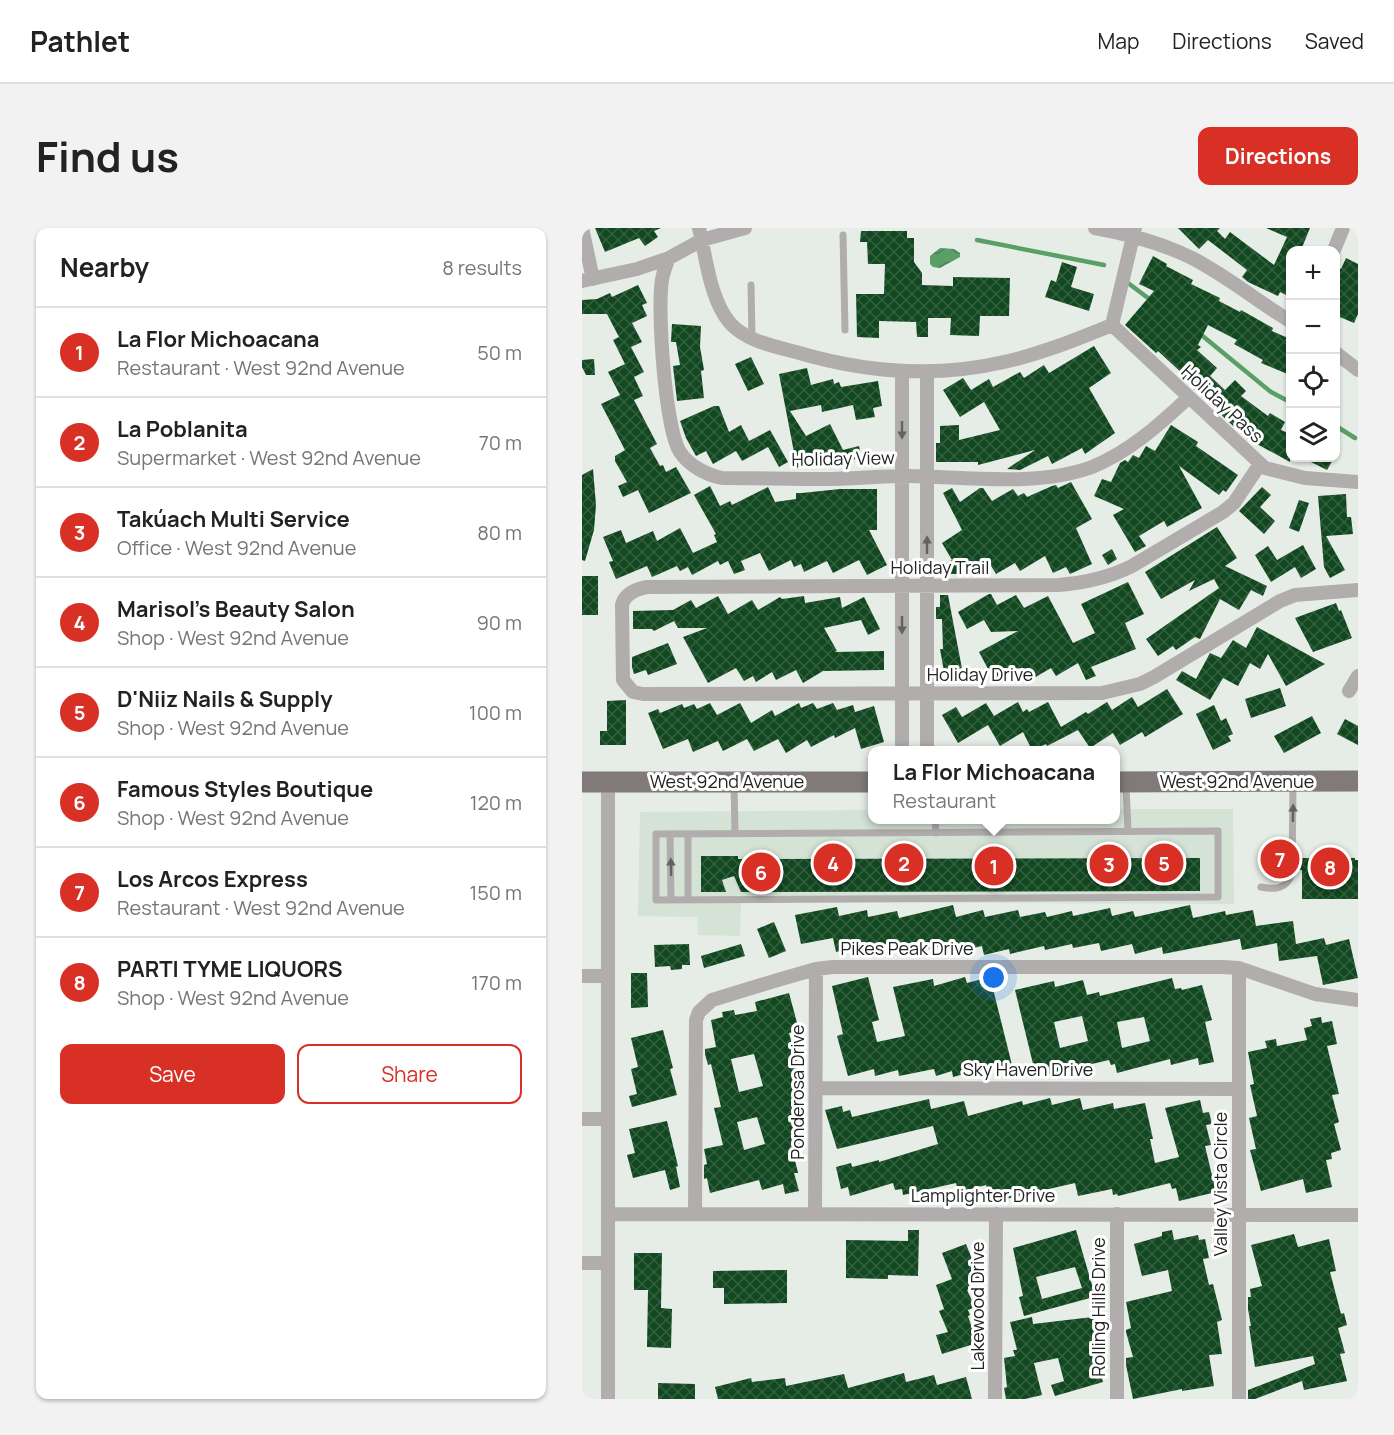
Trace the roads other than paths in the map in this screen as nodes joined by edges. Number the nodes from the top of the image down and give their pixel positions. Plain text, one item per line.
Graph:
1 (582, 228) edge
2 (745, 228) edge
3 (1095, 228) edge
4 (1342, 228) edge
5 (1134, 232) edge
6 (700, 234) edge
7 (843, 235) dead end
8 (1335, 246) edge
9 (669, 258) junction
10 (587, 280) edge
11 (751, 285) dead end
12 (1286, 318) edge
13 (1112, 325) junction
14 (845, 330) dead end
15 (752, 338) junction
16 (1336, 354) edge
17 (1358, 370) edge
18 (902, 371) junction
19 (927, 372) junction
20 (1188, 398) junction
21 (1260, 464) junction
22 (902, 476) junction
23 (927, 476) junction
24 (1358, 482) edge
25 (902, 586) junction
26 (927, 586) junction
27 (1358, 590) edge
28 (622, 641) joint
29 (1358, 676) edge
30 (1349, 690) dead end
31 (902, 693) junction
32 (927, 693) junction
33 (902, 746) edge
34 (927, 746) edge
35 (1293, 781) junction
36 (1358, 781) edge
37 (608, 782) junction
38 (734, 782) junction
39 (868, 782) edge
40 (1121, 782) edge
41 (582, 783) edge
42 (935, 824) edge
43 (1128, 831) junction
44 (936, 832) junction
45 (670, 834) junction
46 (688, 834) junction
47 (735, 834) junction
48 (1261, 887) dead end
49 (671, 900) junction
50 (688, 900) junction
51 (1239, 968) junction
52 (816, 969) junction
53 (582, 976) edge
54 (608, 976) junction
55 (1358, 1000) edge
56 (817, 1088) junction
57 (1239, 1089) junction
58 (582, 1119) edge
59 (608, 1119) junction
60 (608, 1214) junction
61 (695, 1214) junction
62 (815, 1214) junction
63 (996, 1214) junction
64 (1117, 1214) junction
65 (1239, 1214) junction
66 (1358, 1215) edge
67 (582, 1263) edge
68 (608, 1263) junction
69 (608, 1399) edge
70 (995, 1399) edge
71 (1117, 1399) edge
72 (1239, 1399) edge

1 - 10 street
2 - 6 street
3 - 5 street
4 - 8 street
5 - 12 street
5 - 13 street
6 - 9 street
6 - 15 street
7 - 14 lane
9 - 10 street
9 - 22 street, Holiday View
11 - 15 lane
13 - 19 street
13 - 20 street, Holiday Pass
15 - 18 street
16 - 17 street
18 - 19 street
18 -> 22 street
19 - 23 street
20 - 21 street, Holiday Pass
20 - 23 street, Holiday View
21 - 24 street, Holiday Pass
21 - 26 street, Holiday Trail
22 - 23 street, Holiday View
22 - 25 street
26 -> 23 street
25 - 26 street, Holiday Trail
25 - 28 street, Holiday Trail
25 -> 31 street
26 - 32 street
27 - 32 street, Holiday Drive
28 - 31 street, Holiday Drive
29 - 30 street
31 - 32 street, Holiday Drive
31 - 33 street
32 - 34 street
35 - 36 main road, West 92nd Avenue
35 - 40 main road, West 92nd Avenue
48 -> 35 lane
37 - 38 main road, West 92nd Avenue
37 - 41 main road, West 92nd Avenue
37 - 54 street
38 - 39 main road, West 92nd Avenue
38 - 47 lane
40 - 43 lane
42 - 44 lane
43 - 44 lane
43 - 50 lane
44 - 47 lane
45 - 46 lane
49 -> 45 lane
45 - 49 lane
46 - 47 lane
46 - 50 lane
49 - 50 lane
51 - 52 street, Pikes Peak Drive
51 - 55 street, Pikes Peak Drive
51 - 57 street, Valley Vista Circle
52 - 56 street, Ponderosa Drive
52 - 61 street, Pikes Peak Drive
53 - 54 street
54 - 59 street
56 - 57 street, Sky Haven Drive
56 - 62 street, Ponderosa Drive
57 - 65 street, Valley Vista Circle
58 - 59 street
59 - 60 street
60 - 61 street, Lamplighter Drive
60 - 68 street
61 - 62 street, Lamplighter Drive
62 - 63 street, Lamplighter Drive
63 - 64 street, Lamplighter Drive
63 - 70 street, Lakewood Drive
64 - 65 street, Lamplighter Drive
64 - 71 street, Rolling Hills Drive
65 - 66 street, Lamplighter Drive
65 - 72 street, Valley Vista Circle
67 - 68 street
68 - 69 street

